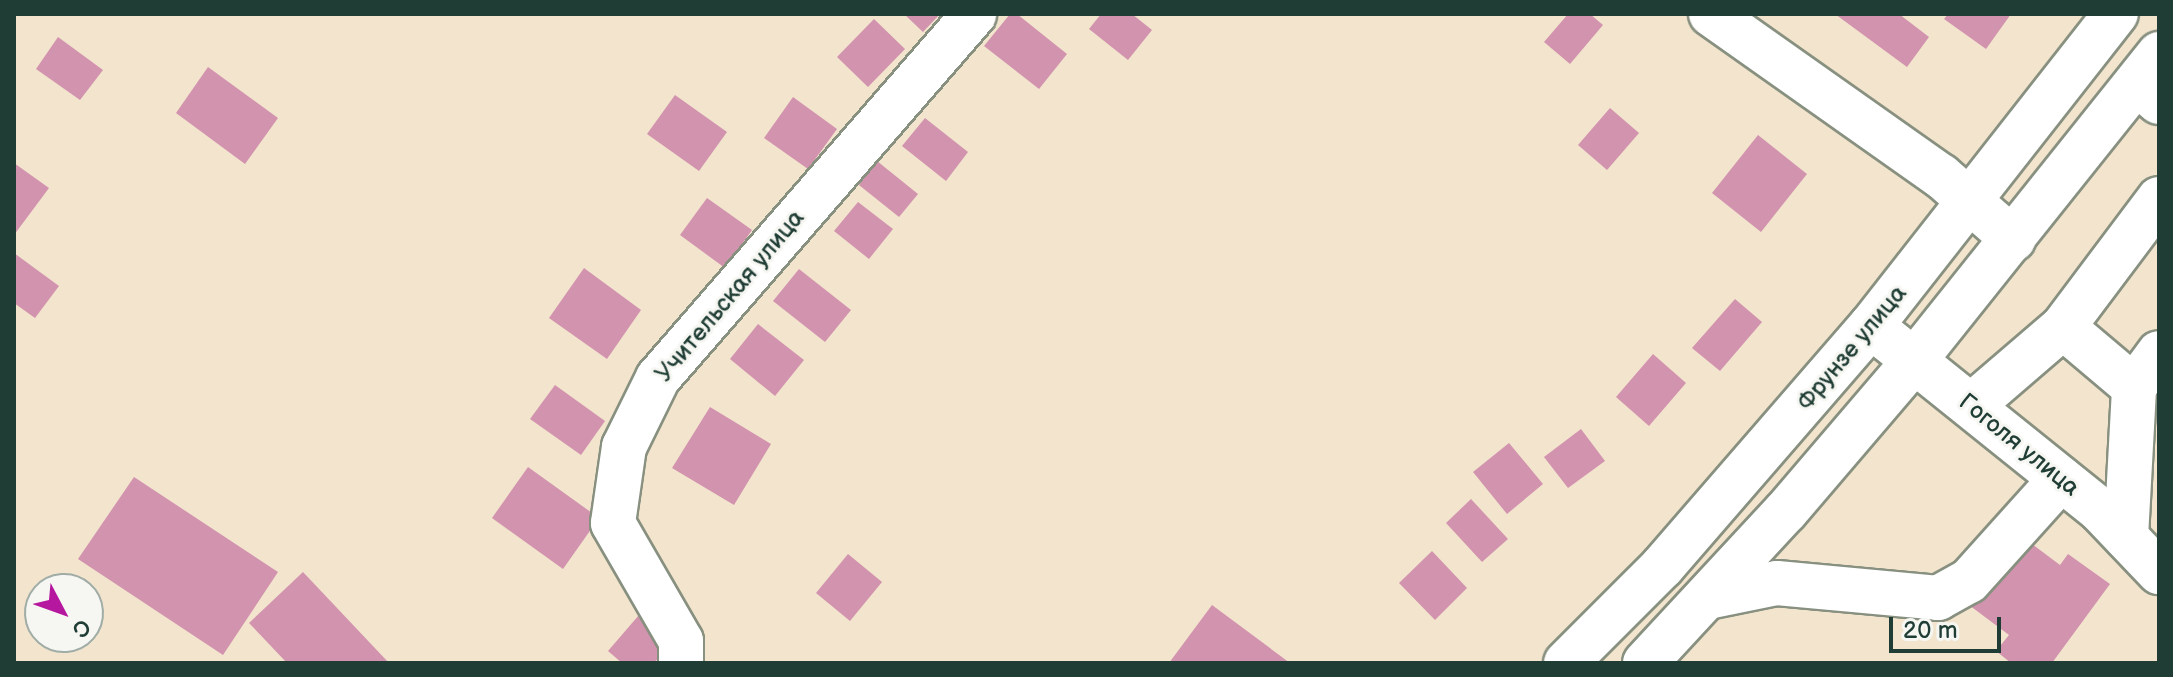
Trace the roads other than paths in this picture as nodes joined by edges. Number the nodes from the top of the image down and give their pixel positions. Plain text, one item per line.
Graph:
1 (974, 14) edge
2 (1711, 14) edge
3 (2116, 14) edge
4 (2152, 80) edge
5 (2159, 199) edge
6 (1970, 203) junction
7 (2013, 239) junction
8 (1871, 326) junction
9 (2063, 327) junction
10 (1914, 361) junction
11 (2146, 370) edge
12 (1971, 406) junction
13 (2061, 479) junction
14 (2126, 537) junction
15 (2159, 572) edge
16 (1708, 597) junction
17 (681, 663) edge
18 (1566, 663) edge
19 (1645, 663) edge

1 - 17 main road, Учительская улица
2 - 6 main road
3 - 6 main road, Фрунзе улица
4 - 7 main road
5 - 9 main road
6 - 7 main road
6 - 8 main road, Фрунзе улица
7 - 10 main road
8 - 10 main road, Гоголя улица
8 - 18 main road, Фрунзе улица
9 - 11 main road
9 - 12 main road
10 - 12 main road, Гоголя улица
10 - 16 main road
11 - 14 main road
12 - 13 main road, Гоголя улица
13 - 14 main road, Гоголя улица
13 - 16 main road
14 - 15 main road, Гоголя улица
16 - 19 main road

